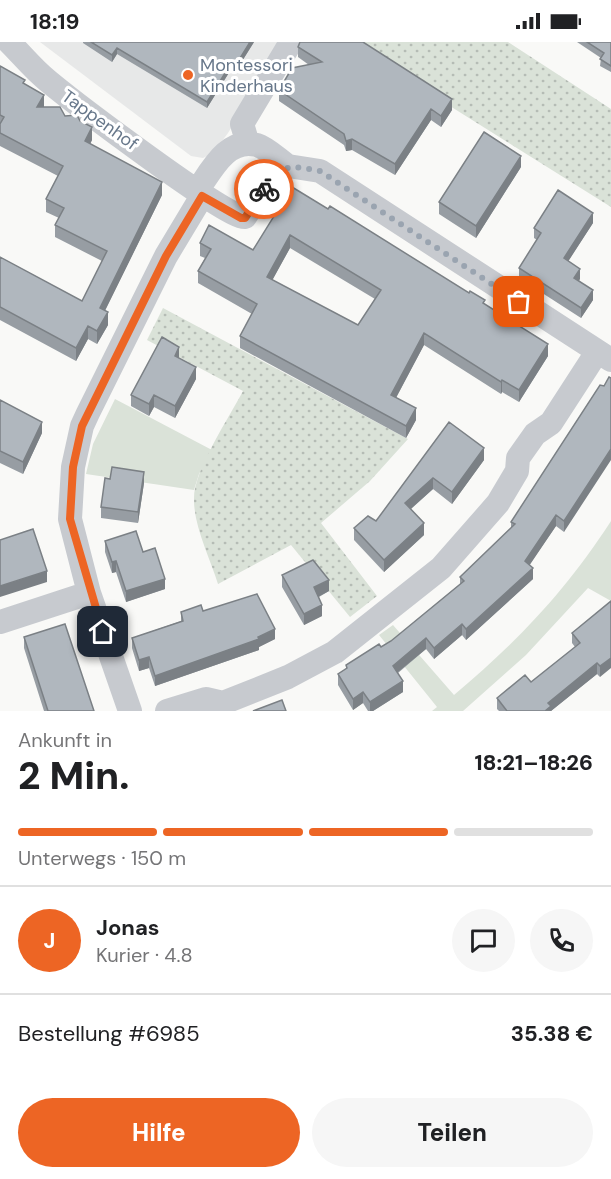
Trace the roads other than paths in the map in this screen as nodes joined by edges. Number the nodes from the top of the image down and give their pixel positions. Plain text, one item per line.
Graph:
1 (9, 42) edge
2 (291, 42) edge
3 (248, 144) junction
4 (288, 166) junction
5 (200, 193) junction
6 (604, 356) edge
7 (89, 593) junction
8 (0, 622) edge
9 (130, 711) edge
10 (167, 711) edge

1 - 5 street, Tappenhof
2 - 3 street
3 - 4 street
3 - 5 street
4 - 5 street, Tappenhof
4 - 6 street
5 - 7 street
6 - 10 street
7 - 8 street
7 - 9 street

